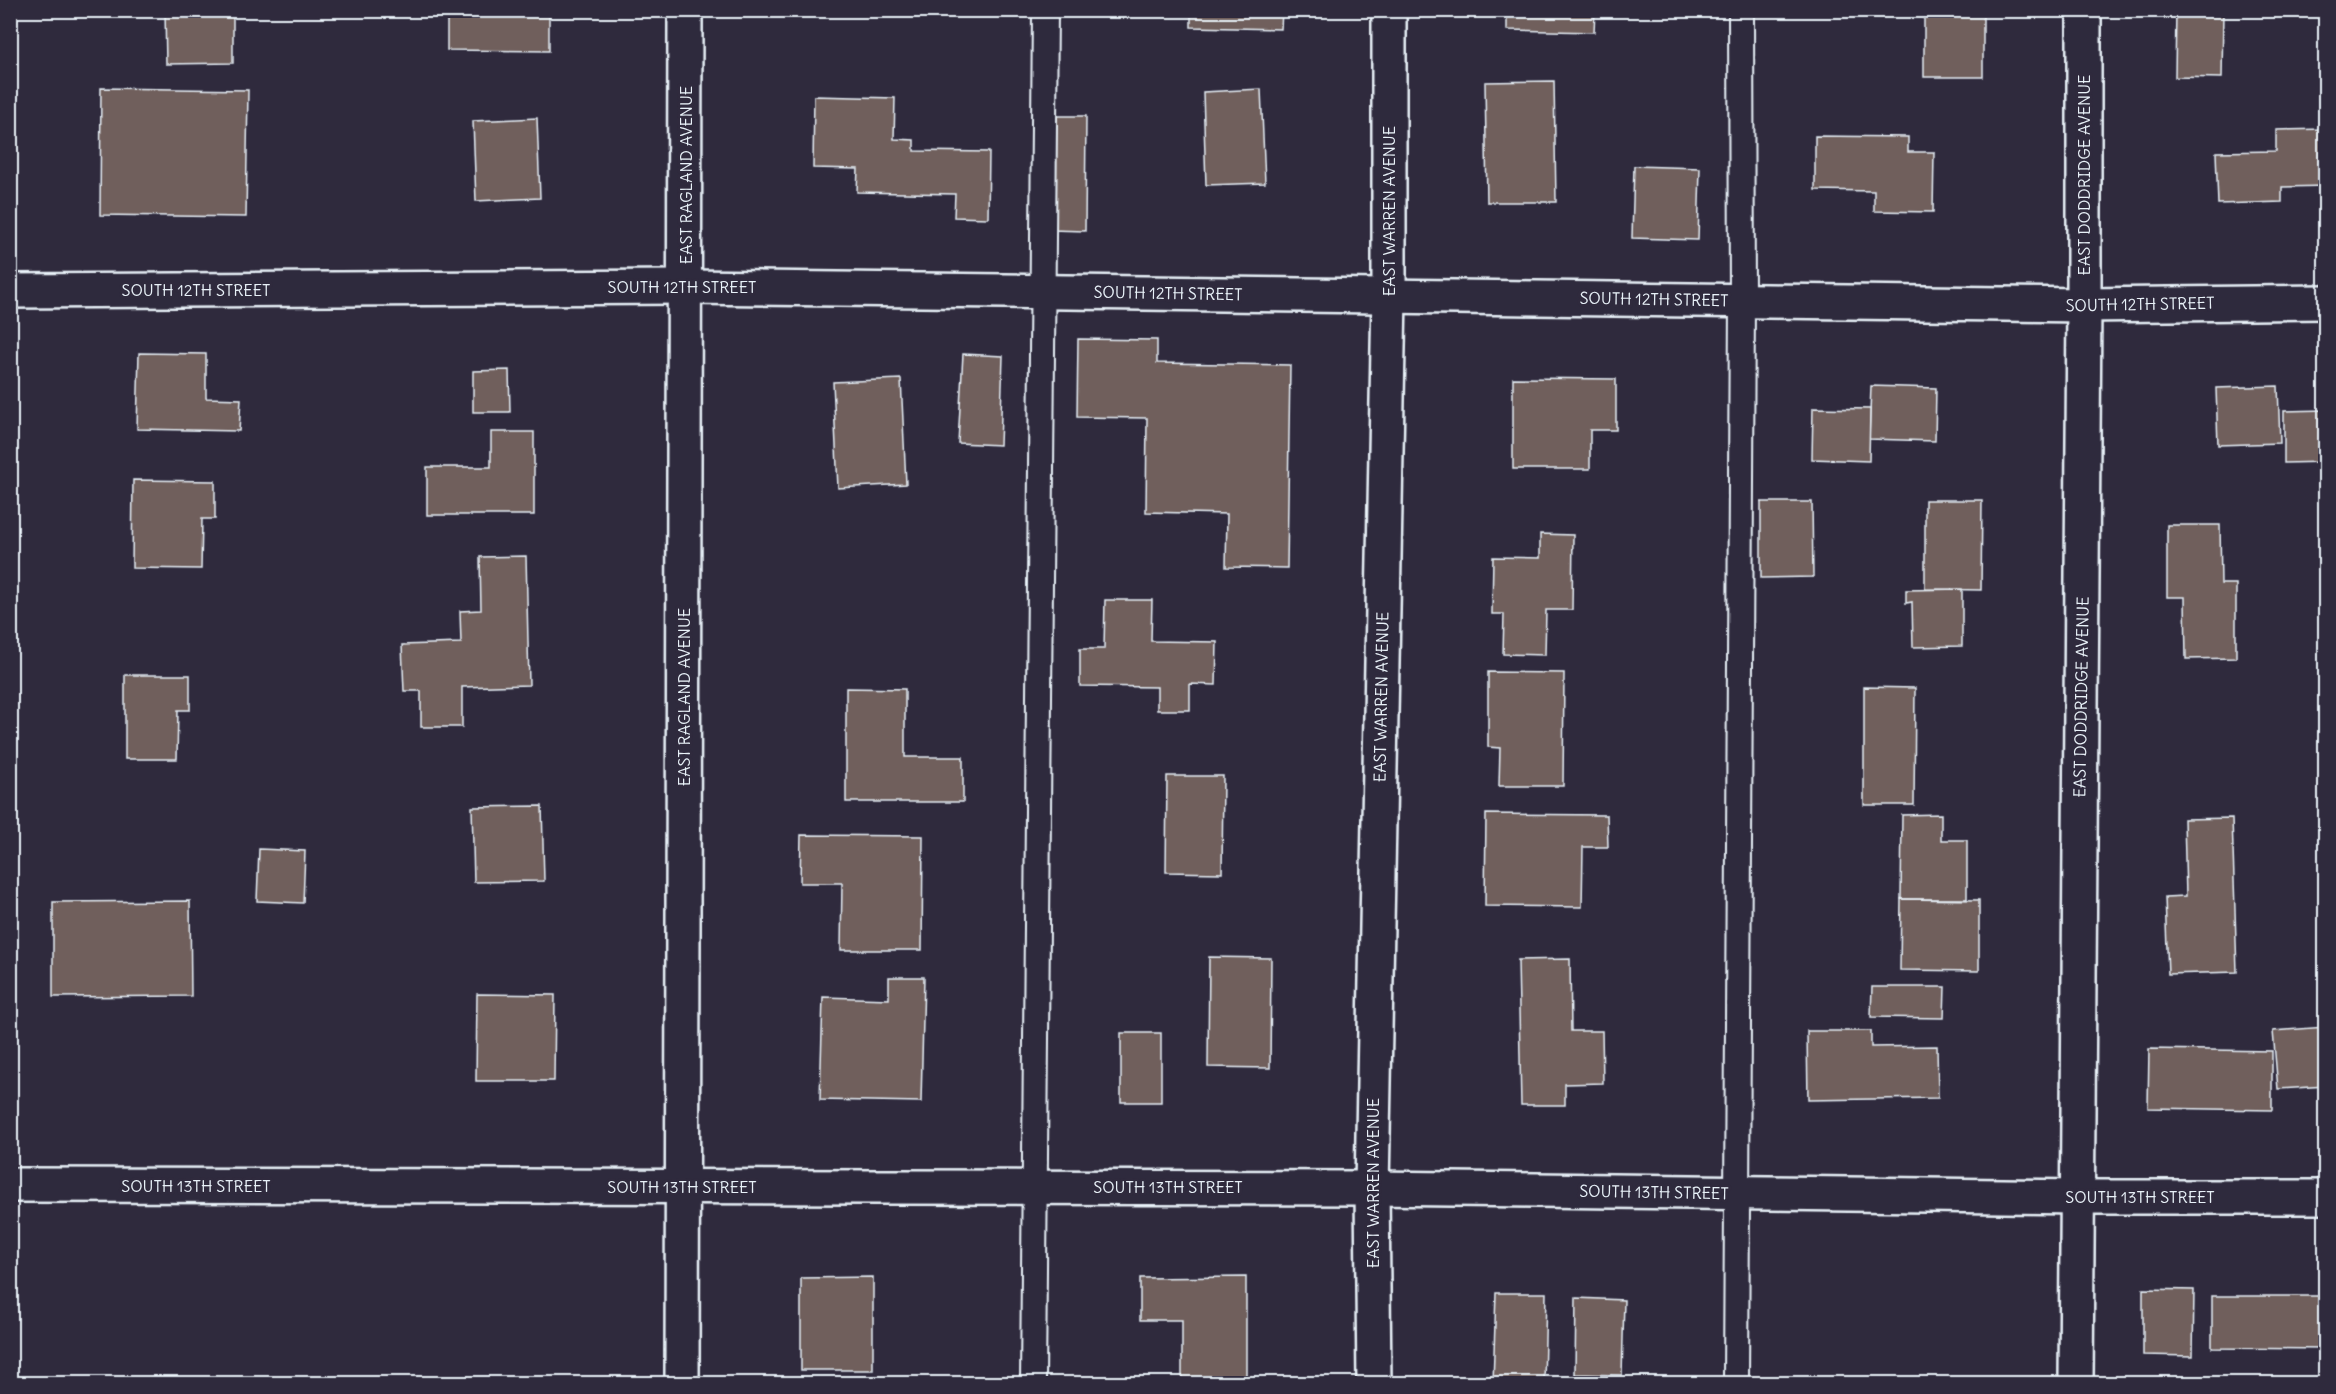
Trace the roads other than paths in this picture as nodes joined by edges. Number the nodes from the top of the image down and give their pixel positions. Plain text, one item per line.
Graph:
1 (686, 10) edge
2 (1045, 10) edge
3 (1389, 10) edge
4 (1741, 10) edge
5 (2084, 10) edge
6 (686, 287) junction
7 (10, 291) edge
8 (1043, 291) junction
9 (1389, 295) junction
10 (1742, 301) junction
11 (2325, 302) edge
12 (2084, 305) junction
13 (10, 1185) edge
14 (682, 1187) junction
15 (1035, 1187) junction
16 (1372, 1188) junction
17 (1736, 1193) junction
18 (2076, 1197) junction
19 (2325, 1197) edge
20 (682, 1383) edge
21 (1033, 1383) edge
22 (1374, 1383) edge
23 (1736, 1383) edge
24 (2076, 1383) edge

1 - 6 street, EAST RAGLAND AVENUE
2 - 8 lane
3 - 9 street, EAST WARREN AVENUE
4 - 10 lane
5 - 12 street, EAST DODDRIDGE AVENUE
6 - 7 street, SOUTH 12TH STREET
6 - 8 street, SOUTH 12TH STREET
6 - 14 street, EAST RAGLAND AVENUE
8 - 9 street, SOUTH 12TH STREET
8 - 15 lane
9 - 10 street, SOUTH 12TH STREET
9 - 16 street, EAST WARREN AVENUE
10 - 12 street, SOUTH 12TH STREET
10 - 17 lane
11 - 12 street, SOUTH 12TH STREET
12 - 18 street, EAST DODDRIDGE AVENUE
13 - 14 street, SOUTH 13TH STREET
14 - 15 street, SOUTH 13TH STREET
14 - 20 street, EAST RAGLAND AVENUE
15 - 16 street, SOUTH 13TH STREET
15 - 21 lane
16 - 17 street, SOUTH 13TH STREET
16 - 22 street, EAST WARREN AVENUE
17 - 18 street, SOUTH 13TH STREET
17 - 23 lane
18 - 19 street, SOUTH 13TH STREET
18 - 24 street, EAST DODDRIDGE AVENUE

